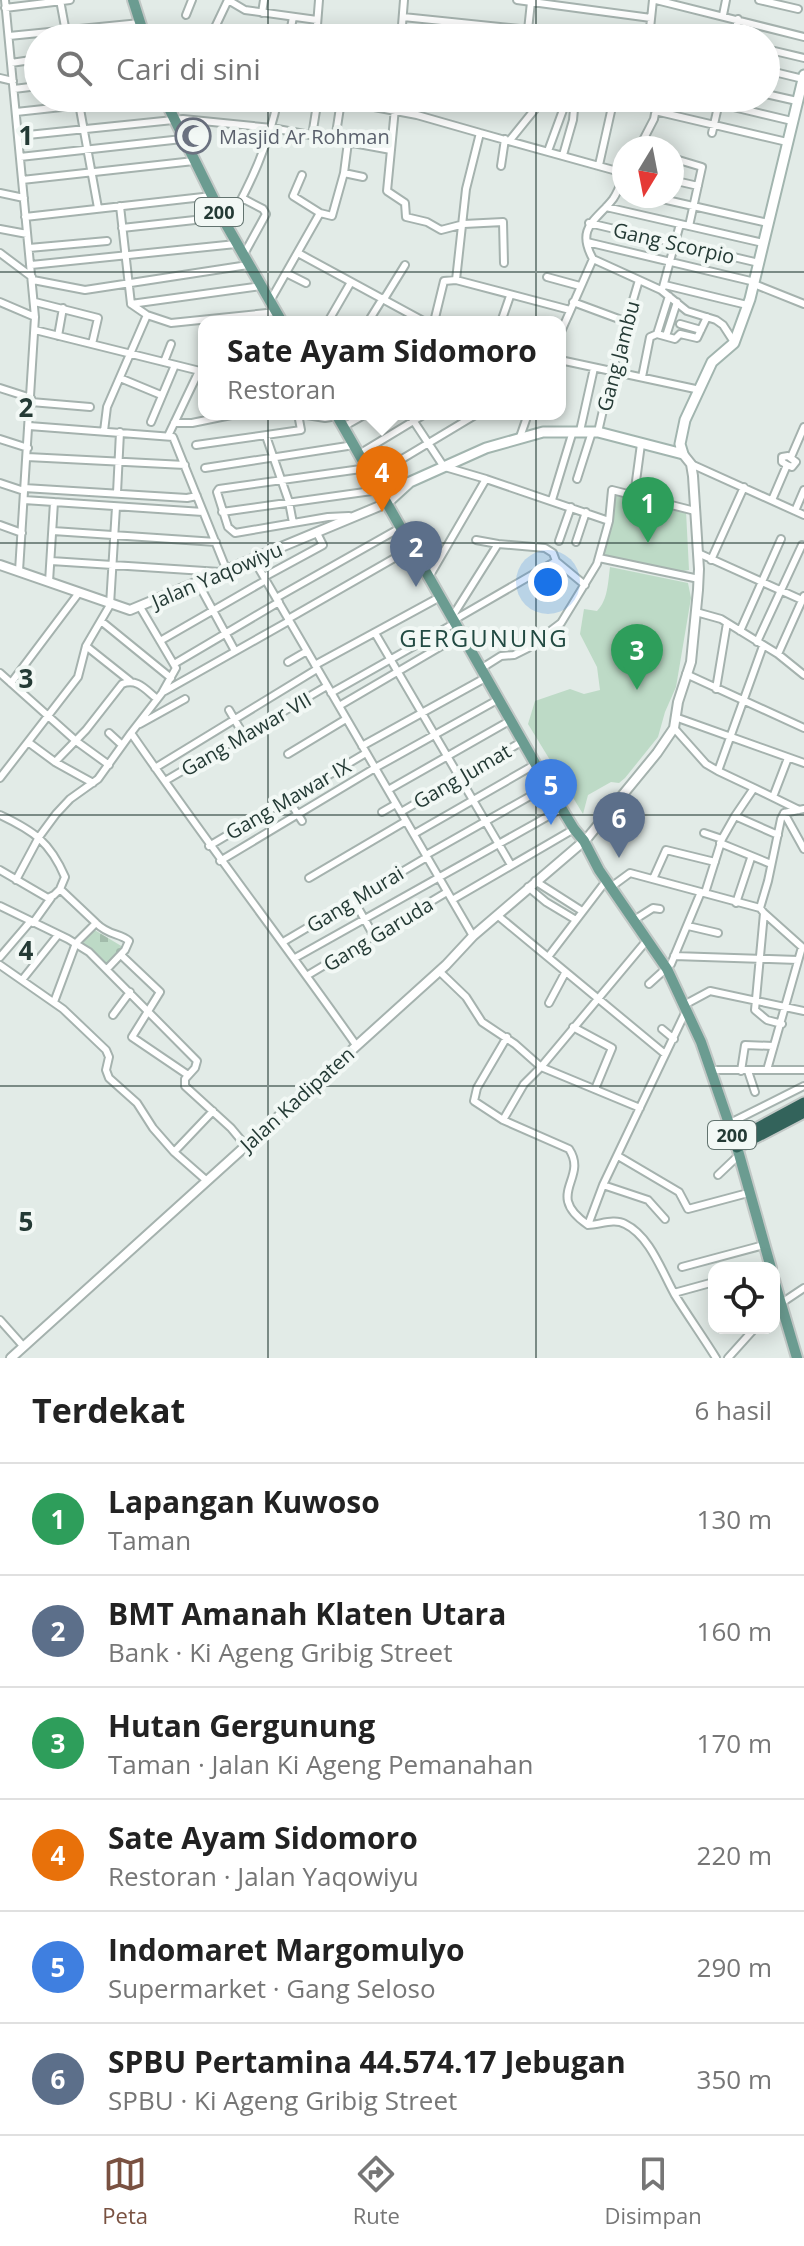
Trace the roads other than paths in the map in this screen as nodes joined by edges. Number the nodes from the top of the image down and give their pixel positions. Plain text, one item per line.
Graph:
1 (70, 0) edge
2 (133, 0) edge
3 (192, 0) edge
4 (228, 0) edge
5 (264, 0) edge
6 (319, 0) edge
7 (404, 0) edge
8 (517, 0) edge
9 (655, 0) edge
10 (726, 0) edge
11 (759, 0) edge
12 (60, 1) edge
13 (531, 2) junction
14 (5, 4) edge
15 (798, 9) dead end
16 (262, 13) junction
17 (186, 15) dead end
18 (723, 15) junction
19 (293, 17) junction
20 (403, 17) junction
21 (651, 18) junction
22 (738, 19) junction
23 (317, 20) junction
24 (140, 23) joint
25 (64, 24) edge
26 (133, 24) edge
27 (217, 24) edge
28 (292, 24) edge
29 (317, 24) edge
30 (402, 24) edge
31 (470, 24) edge
32 (529, 24) edge
33 (650, 24) edge
34 (737, 24) edge
35 (756, 24) edge
36 (780, 30) edge
37 (24, 35) edge
38 (9, 36) junction
39 (804, 37) edge
40 (0, 45) edge
41 (10, 47) junction
42 (780, 52) edge
43 (804, 58) edge
44 (24, 61) edge
45 (11, 63) junction
46 (780, 74) edge
47 (0, 78) edge
48 (803, 81) edge
49 (14, 85) junction
50 (24, 85) edge
51 (780, 97) edge
52 (797, 101) junction
53 (24, 111) edge
54 (16, 112) junction
55 (80, 112) edge
56 (170, 112) edge
57 (275, 112) edge
58 (316, 112) edge
59 (339, 112) edge
60 (395, 112) edge
61 (402, 112) edge
62 (532, 112) edge
63 (562, 112) edge
64 (574, 112) edge
65 (611, 112) edge
66 (655, 112) edge
67 (659, 112) edge
68 (716, 112) edge
69 (761, 112) edge
70 (173, 119) junction
71 (792, 121) junction
72 (713, 124) junction
73 (272, 128) junction
74 (84, 129) junction
75 (480, 133) junction
76 (712, 133) dead end
77 (18, 136) junction
78 (312, 136) junction
79 (645, 136) edge
80 (182, 139) junction
81 (508, 139) junction
82 (335, 140) junction
83 (348, 142) junction
84 (787, 142) junction
85 (87, 150) junction
86 (391, 150) junction
87 (548, 151) junction
88 (563, 155) junction
89 (20, 157) junction
90 (194, 161) junction
91 (684, 161) edge
92 (599, 165) junction
93 (501, 166) dead end
94 (612, 170) edge
95 (92, 172) junction
96 (344, 173) junction
97 (302, 175) dead end
98 (363, 177) dead end
99 (22, 180) junction
100 (684, 183) edge
101 (698, 186) junction
102 (0, 193) edge
103 (212, 196) junction
104 (24, 198) junction
105 (242, 198) junction
106 (612, 200) edge
107 (684, 204) edge
108 (120, 206) junction
109 (693, 206) junction
110 (606, 207) junction
111 (98, 208) junction
112 (320, 213) junction
113 (25, 217) junction
114 (224, 221) junction
115 (589, 223) junction
116 (768, 223) junction
117 (464, 224) junction
118 (680, 224) junction
119 (689, 226) junction
120 (122, 228) junction
121 (0, 229) edge
122 (27, 234) junction
123 (107, 241) dead end
124 (587, 242) junction
125 (676, 243) junction
126 (763, 243) junction
127 (236, 244) junction
128 (29, 248) junction
129 (0, 253) edge
130 (298, 253) junction
131 (125, 255) junction
132 (593, 259) junction
133 (246, 261) junction
134 (670, 262) junction
135 (504, 263) dead end
136 (759, 263) junction
137 (31, 265) junction
138 (405, 265) dead end
139 (286, 273) junction
140 (547, 277) dead end
141 (33, 279) junction
142 (456, 280) junction
143 (639, 280) junction
144 (351, 282) junction
145 (129, 283) junction
146 (306, 283) dead end
147 (754, 283) junction
148 (261, 286) junction
149 (580, 286) junction
150 (663, 287) junction
151 (510, 296) junction
152 (669, 296) junction
153 (384, 298) junction
154 (270, 301) junction
155 (0, 302) edge
156 (35, 302) junction
157 (573, 302) junction
158 (677, 302) junction
159 (131, 304) junction
160 (804, 304) edge
161 (747, 305) junction
162 (63, 308) junction
163 (570, 310) junction
164 (147, 315) junction
165 (279, 316) edge
166 (331, 316) edge
167 (372, 316) edge
168 (415, 316) edge
169 (435, 316) edge
170 (503, 316) edge
171 (35, 317) junction
172 (707, 317) junction
173 (566, 320) edge
174 (198, 322) edge
175 (627, 322) junction
176 (680, 324) dead end
177 (35, 330) junction
178 (701, 330) junction
179 (657, 334) junction
180 (58, 336) junction
181 (666, 336) junction
182 (734, 343) junction
183 (92, 344) junction
184 (171, 344) dead end
185 (130, 353) junction
186 (566, 361) edge
187 (164, 362) junction
188 (175, 365) junction
189 (594, 368) junction
190 (198, 371) edge
191 (612, 371) junction
192 (642, 377) junction
193 (120, 378) junction
194 (198, 378) edge
195 (0, 388) edge
196 (700, 390) junction
197 (161, 395) junction
198 (31, 400) junction
199 (90, 407) dead end
200 (207, 420) edge
201 (300, 420) edge
202 (339, 420) edge
203 (355, 420) edge
204 (406, 420) edge
205 (413, 420) edge
206 (467, 420) edge
207 (526, 420) edge
208 (151, 422) dead end
209 (174, 423) junction
210 (29, 426) junction
211 (343, 427) junction
212 (804, 427) edge
213 (104, 431) junction
214 (577, 431) junction
215 (120, 432) junction
216 (595, 432) junction
217 (168, 436) junction
218 (266, 436) junction
219 (520, 437) junction
220 (0, 439) edge
221 (428, 443) junction
222 (641, 444) junction
223 (196, 445) dead end
224 (357, 449) junction
225 (27, 452) junction
226 (683, 454) junction
227 (274, 458) junction
228 (119, 461) junction
229 (691, 464) junction
230 (185, 465) junction
231 (445, 467) junction
232 (205, 468) dead end
233 (370, 472) junction
234 (486, 479) junction
235 (577, 479) dead end
236 (282, 481) junction
237 (0, 483) edge
238 (744, 487) junction
239 (24, 490) junction
240 (379, 490) junction
241 (804, 490) edge
242 (117, 493) junction
243 (197, 496) junction
244 (634, 496) junction
245 (24, 500) junction
246 (552, 500) junction
247 (772, 500) junction
248 (54, 502) junction
249 (289, 502) junction
250 (387, 503) junction
251 (116, 507) junction
252 (571, 507) junction
253 (695, 511) junction
254 (795, 511) junction
255 (203, 512) junction
256 (222, 512) junction
257 (586, 512) junction
258 (804, 515) edge
259 (357, 516) junction
260 (609, 521) junction
261 (293, 523) junction
262 (0, 525) edge
263 (400, 528) junction
264 (53, 531) junction
265 (22, 533) junction
266 (317, 533) junction
267 (115, 535) junction
268 (781, 539) dead end
269 (476, 540) dead end
270 (559, 541) dead end
271 (216, 542) junction
272 (576, 542) dead end
273 (498, 544) junction
274 (802, 545) dead end
275 (412, 548) junction
276 (698, 553) junction
277 (599, 558) junction
278 (254, 560) junction
279 (711, 560) junction
280 (51, 561) junction
281 (556, 561) junction
282 (0, 565) edge
283 (114, 565) junction
284 (19, 571) junction
285 (225, 571) junction
286 (429, 577) junction
287 (265, 578) junction
288 (699, 579) junction
289 (762, 580) junction
290 (49, 582) junction
291 (198, 583) junction
292 (585, 585) junction
293 (782, 589) junction
294 (78, 594) junction
295 (440, 597) junction
296 (803, 598) edge
297 (277, 600) junction
298 (110, 605) junction
299 (140, 607) junction
300 (213, 611) junction
301 (696, 612) junction
302 (289, 620) junction
303 (454, 620) junction
304 (101, 621) junction
305 (727, 623) junction
306 (740, 631) junction
307 (225, 633) junction
308 (375, 633) junction
309 (462, 634) junction
310 (160, 641) junction
311 (760, 644) junction
312 (86, 646) junction
313 (235, 651) junction
314 (307, 651) junction
315 (778, 654) junction
316 (391, 659) junction
317 (288, 662) dead end
318 (174, 664) junction
319 (316, 667) junction
320 (398, 671) junction
321 (484, 672) junction
322 (0, 673) edge
323 (686, 674) junction
324 (804, 675) edge
325 (171, 678) junction
326 (130, 681) junction
327 (11, 683) junction
328 (716, 689) junction
329 (329, 690) junction
330 (159, 696) junction
331 (185, 699) dead end
332 (499, 699) junction
333 (742, 700) junction
334 (339, 706) junction
335 (229, 710) dead end
336 (423, 713) junction
337 (48, 717) junction
338 (675, 717) junction
339 (234, 719) junction
340 (346, 719) junction
341 (511, 720) junction
342 (137, 725) junction
343 (674, 728) junction
344 (804, 728) edge
345 (109, 733) dead end
346 (131, 733) junction
347 (243, 734) junction
348 (435, 734) junction
349 (730, 737) junction
350 (76, 741) junction
351 (523, 741) junction
352 (28, 742) junction
353 (122, 745) junction
354 (364, 750) junction
355 (288, 754) dead end
356 (449, 756) junction
357 (788, 758) junction
358 (55, 762) junction
359 (804, 763) edge
360 (536, 764) junction
361 (109, 765) junction
362 (155, 768) junction
363 (375, 768) junction
364 (718, 771) junction
365 (1, 774) edge
366 (460, 777) junction
367 (165, 781) junction
368 (93, 783) junction
369 (548, 786) junction
370 (754, 788) junction
371 (388, 790) junction
372 (773, 797) junction
373 (288, 799) junction
374 (473, 800) junction
375 (396, 804) junction
376 (561, 809) junction
377 (802, 810) edge
378 (382, 812) dead end
379 (401, 812) junction
380 (784, 813) junction
381 (0, 815) edge
382 (735, 816) junction
383 (300, 818) junction
384 (406, 821) junction
385 (486, 821) junction
386 (574, 829) junction
387 (704, 833) dead end
388 (414, 834) junction
389 (778, 835) junction
390 (39, 837) junction
391 (585, 840) junction
392 (721, 841) junction
393 (498, 843) junction
394 (209, 846) junction
395 (804, 849) edge
396 (426, 856) junction
397 (751, 858) junction
398 (220, 861) junction
399 (715, 862) junction
400 (771, 864) junction
401 (511, 865) junction
402 (0, 870) edge
403 (439, 877) junction
404 (309, 878) dead end
405 (653, 879) junction
406 (16, 880) junction
407 (532, 884) junction
408 (608, 884) junction
409 (60, 889) junction
410 (447, 892) junction
411 (703, 893) junction
412 (51, 898) junction
413 (353, 899) junction
414 (452, 900) junction
415 (736, 903) junction
416 (0, 906) edge
417 (660, 909) dead end
418 (582, 911) junction
419 (762, 911) junction
420 (497, 915) junction
421 (365, 919) junction
422 (576, 920) junction
423 (634, 920) junction
424 (32, 923) junction
425 (96, 923) junction
426 (688, 926) junction
427 (718, 933) dead end
428 (58, 935) junction
429 (374, 936) junction
430 (473, 936) junction
431 (648, 939) junction
432 (283, 942) junction
433 (76, 943) junction
434 (121, 955) junction
435 (674, 956) junction
436 (0, 957) edge
437 (548, 957) junction
438 (295, 958) junction
439 (761, 959) junction
440 (798, 960) junction
441 (0, 965) edge
442 (107, 969) junction
443 (667, 969) junction
444 (439, 971) junction
445 (565, 973) junction
446 (308, 975) junction
447 (22, 980) junction
448 (649, 984) dead end
449 (130, 992) junction
450 (596, 999) junction
451 (756, 1001) junction
452 (54, 1002) junction
453 (549, 1003) dead end
454 (786, 1007) junction
455 (685, 1008) junction
456 (148, 1011) junction
457 (804, 1011) edge
458 (113, 1015) dead end
459 (782, 1024) junction
460 (573, 1027) junction
461 (662, 1029) dead end
462 (507, 1037) junction
463 (674, 1039) junction
464 (356, 1045) junction
465 (773, 1046) junction
466 (665, 1054) junction
467 (541, 1067) junction
468 (712, 1070) junction
469 (767, 1070) junction
470 (804, 1070) edge
471 (745, 1071) junction
472 (188, 1075) junction
473 (804, 1086) edge
474 (595, 1089) junction
475 (755, 1092) dead end
476 (804, 1103) edge
477 (640, 1108) junction
478 (213, 1111) junction
479 (804, 1112) edge
480 (503, 1120) junction
481 (729, 1126) junction
482 (751, 1136) junction
483 (246, 1146) junction
484 (737, 1147) junction
485 (174, 1152) junction
486 (618, 1156) junction
487 (718, 1175) dead end
488 (207, 1181) junction
489 (603, 1185) junction
490 (748, 1193) junction
491 (665, 1219) dead end
492 (588, 1225) junction
493 (764, 1245) junction
494 (768, 1262) edge
495 (682, 1267) dead end
496 (708, 1284) edge
497 (804, 1288) edge
498 (674, 1293) junction
499 (780, 1303) edge
500 (780, 1313) edge
501 (0, 1320) edge
502 (750, 1334) edge
503 (24, 1347) junction
504 (11, 1358) edge
505 (716, 1358) edge
506 (728, 1358) edge
507 (797, 1358) edge

1 - 12 street
2 - 24 main road
3 - 17 street
4 - 16 street
4 - 27 street
5 - 16 street
6 - 23 street
7 - 20 street
8 - 13 street
9 - 18 street
9 - 21 street
10 - 18 street
11 - 15 street
12 - 14 street
12 - 25 street
13 - 21 street
13 - 32 street
14 - 38 street
16 - 19 street
18 - 22 street
19 - 23 street
19 - 28 street
20 - 30 street
20 - 31 street
21 - 33 street
22 - 34 street
22 - 35 street
23 - 29 street
24 - 26 street
36 - 39 street
37 - 38 street
38 - 41 street
40 - 41 street
41 - 45 street
42 - 43 street
44 - 45 street
45 - 49 street
46 - 48 street
47 - 49 street
48 - 52 main road
49 - 50 street
49 - 54 street
51 - 52 street
52 - 71 main road
53 - 54 street
54 - 77 street
55 - 74 street
56 - 70 main road, 200
57 - 73 street
58 - 78 street
59 - 82 street
60 - 86 street
61 - 75 street
62 - 81 street
63 - 87 street
64 - 88 street
65 - 92 street
66 - 79 street
67 - 72 street
68 - 72 street
69 - 71 street
70 - 73 street
70 - 74 street
70 - 80 main road, 200
71 - 84 main road
72 - 76 street
72 - 84 street
73 - 78 street
73 - 105 street
74 - 77 street
74 - 85 street
75 - 81 street
75 - 117 street
77 - 89 street
78 - 82 street
80 - 85 street
80 - 90 main road, 200
81 - 87 street
81 - 93 street
82 - 83 street
83 - 86 street
83 - 96 street
84 - 116 main road
85 - 89 street
85 - 95 street
86 - 117 street
87 - 88 street
88 - 92 street
89 - 99 street
90 - 95 street
90 - 103 main road, 200
91 - 101 street
92 - 94 street
95 - 99 street
95 - 111 street
96 - 98 street
96 - 112 street
97 - 112 street
99 - 104 street
100 - 101 street
101 - 109 street
102 - 104 street
103 - 108 street
103 - 114 main road, 200
104 - 113 street
105 - 114 street
105 - 133 street
106 - 110 street
107 - 109 street
108 - 111 street
108 - 120 street
109 - 116 street
109 - 119 street
110 - 115 street
110 - 118 street
111 - 113 street
112 - 130 street
113 - 122 street
114 - 120 street
114 - 127 main road, 200
115 - 124 street
115 - 125 street, Gang Scorpio
116 - 126 main road
117 - 135 street
117 - 142 street
118 - 119 street
118 - 125 street
119 - 126 street
120 - 131 street
121 - 122 street
122 - 128 street
123 - 128 street
124 - 132 street
124 - 134 street
125 - 134 street
125 - 136 street, Gang Scorpio
126 - 136 main road
127 - 131 street
127 - 133 main road, 200
128 - 137 street
129 - 141 street
130 - 139 street
130 - 144 street
131 - 137 street
131 - 145 street
132 - 143 street
132 - 149 street
133 - 145 street
133 - 148 main road, 200
134 - 147 street
134 - 150 street
136 - 147 main road
137 - 141 street
138 - 153 street
139 - 146 street
139 - 154 street
140 - 149 street
141 - 145 street
141 - 156 street
142 - 151 street
142 - 169 street
143 - 150 street
143 - 175 street, Gang Jambu
144 - 153 street
144 - 166 street
145 - 159 street
147 - 160 street
147 - 161 main road
148 - 154 main road, 200
148 - 159 street
149 - 157 street
150 - 152 street
150 - 161 street
151 - 163 street
151 - 170 street
152 - 158 street
152 - 179 street
153 - 167 street
153 - 168 street
154 - 165 main road, 200
155 - 171 street
156 - 162 street
156 - 171 street
157 - 163 street
157 - 175 street
158 - 172 street
158 - 181 street
159 - 164 street
161 - 182 main road
162 - 180 street
162 - 183 street
163 - 173 street
164 - 174 street
164 - 185 street
171 - 177 street
172 - 178 street
172 - 182 street
175 - 191 street, Gang Jambu
176 - 178 street
177 - 180 street
177 - 198 street
178 - 181 street
179 - 181 street
179 - 192 street
180 - 183 street
182 - 196 main road
183 - 185 street
184 - 187 street
185 - 187 street
185 - 193 street
186 - 189 street
187 - 188 street
188 - 190 street
188 - 197 street
189 - 191 street
189 - 214 street
191 - 192 street
191 - 216 street, Gang Jambu
192 - 196 street
193 - 197 street
193 - 213 street
194 - 209 street
195 - 198 street
196 - 226 main road
197 - 208 street
198 - 199 street
198 - 210 street
200 - 209 street
201 - 218 street
202 - 211 main road, 200
203 - 211 street
204 - 224 street
205 - 221 street
206 - 221 street
207 - 219 street
209 - 217 street
210 - 213 street
210 - 225 street
211 - 224 main road, 200
212 - 247 street
213 - 215 street
214 - 216 main road
214 - 219 main road
214 - 246 street
215 - 217 street
215 - 228 street
216 - 222 main road
216 - 235 street, Gang Jambu
217 - 230 street
218 - 223 street
218 - 227 street
219 - 231 main road
220 - 225 street
221 - 231 street
221 - 233 street
222 - 226 main road
222 - 244 street
224 - 227 street
224 - 233 main road, 200
225 - 228 street
225 - 239 street
226 - 229 street
227 - 232 street
227 - 236 street
228 - 230 street
228 - 242 street
229 - 238 street
229 - 253 street
230 - 243 street
231 - 234 street
231 - 250 main road
233 - 236 street
233 - 240 main road, 200
234 - 246 street
234 - 286 street
236 - 249 street
236 - 256 street
237 - 239 street
238 - 247 street
238 - 279 street
239 - 242 street
239 - 245 street
240 - 249 street
240 - 250 main road, 200
241 - 254 street
242 - 243 street
243 - 255 street
244 - 253 street
244 - 260 street, Gang Mawar IX
245 - 248 street
245 - 265 street
246 - 252 street
247 - 254 street
248 - 251 street
248 - 264 street
249 - 256 street
249 - 261 street
250 - 259 street, Jalan Yaqowiyu
250 - 263 main road, 200
251 - 255 street
251 - 267 street
252 - 257 street
252 - 270 street
253 - 276 street
254 - 258 street
255 - 271 street
256 - 261 street
257 - 260 street
257 - 272 street
259 - 261 street
259 - 266 street, Jalan Yaqowiyu
260 - 277 street, Gang Mawar IX
262 - 265 street
263 - 275 main road, 200
263 - 297 street
264 - 267 street
264 - 280 street
265 - 284 street
266 - 278 street, Jalan Yaqowiyu
266 - 287 street
267 - 271 street
267 - 283 street
268 - 289 street
269 - 273 street
271 - 285 street
273 - 281 street
273 - 303 street
274 - 293 street
275 - 286 main road, 200
275 - 302 street
276 - 279 street
276 - 288 street
277 - 288 street
277 - 292 street, Gang Mawar IX
278 - 285 street, Jalan Yaqowiyu
278 - 287 street
279 - 289 street
280 - 283 street
280 - 290 street
281 - 292 street
281 - 303 street, Gang Mawar VII
282 - 284 street, Jalan Yaqowiyu
283 - 285 street
283 - 298 street
284 - 290 street, Jalan Yaqowiyu
285 - 291 street, Jalan Yaqowiyu
286 - 295 main road, 200
287 - 297 street
287 - 300 street
288 - 301 street
289 - 293 street
289 - 306 street
290 - 294 street, Jalan Yaqowiyu
291 - 299 street, Jalan Yaqowiyu
291 - 300 street
292 - 321 street, Gang Mawar IX
293 - 296 street
293 - 311 street
294 - 298 street, Jalan Yaqowiyu
294 - 327 street
295 - 303 main road, 200
295 - 308 street
296 - 315 street
297 - 302 street
297 - 307 street
298 - 299 street, Jalan Yaqowiyu
298 - 304 street
299 - 310 street
300 - 307 street
300 - 310 street
301 - 305 street
301 - 323 street
302 - 313 street
302 - 314 street
303 - 309 main road, 200
303 - 316 street, Gang Mawar VII
304 - 312 street
304 - 325 street
305 - 306 street
305 - 328 street
306 - 311 street
307 - 313 street
307 - 318 street
308 - 316 street
308 - 319 street
309 - 320 street
309 - 321 main road, 200
310 - 318 street
311 - 315 street
311 - 333 street
312 - 326 street
312 - 337 street
313 - 330 street
314 - 317 street
314 - 319 street
315 - 324 street
316 - 320 street
316 - 329 street, Gang Mawar VII
318 - 325 street
319 - 329 street
319 - 339 street
320 - 334 street
320 - 336 street
321 - 332 main road, 200
321 - 336 street, Gang Mawar IX
322 - 327 street
323 - 328 street
323 - 338 street
325 - 330 street
326 - 330 street
326 - 350 street
327 - 337 street
328 - 333 street
329 - 334 street
329 - 347 street, Gang Mawar VII
330 - 342 street
331 - 342 street
332 - 341 main road, 200
332 - 348 street
333 - 344 street
333 - 349 street
334 - 340 street
335 - 339 street
336 - 348 street
336 - 354 street, Gang Mawar IX
337 - 350 street
337 - 352 street
338 - 343 street
338 - 349 street
339 - 347 street
339 - 362 street
340 - 354 street
340 - 355 street
341 - 351 main road, 200
341 - 356 street
342 - 346 street
343 - 364 street
343 - 391 street, Jalan Kadipaten
345 - 353 street
346 - 353 street
346 - 362 street
347 - 367 street, Gang Mawar VII
348 - 356 street
348 - 363 street
349 - 357 street
349 - 364 street
350 - 358 street
350 - 361 street
351 - 360 main road, 200
351 - 366 street, Gang Jumat
352 - 358 street
352 - 365 street
353 - 361 street
354 - 363 street
354 - 373 street, Gang Mawar IX
356 - 366 street
356 - 371 street
357 - 359 street
357 - 372 street
358 - 368 street
360 - 369 main road, 200
360 - 374 street
361 - 368 street
362 - 367 street
363 - 371 street
363 - 383 street
364 - 370 street
366 - 374 street
366 - 379 street, Gang Jumat
367 - 394 street
368 - 390 street
369 - 376 main road, 200
369 - 385 street, Gang Murai
370 - 372 street
370 - 382 street
371 - 375 street
372 - 377 street
373 - 383 street
373 - 394 street, Gang Mawar IX
374 - 385 street
374 - 388 street
375 - 378 street
375 - 379 street
376 - 386 main road, 200
376 - 393 street
377 - 380 street
379 - 384 street
380 - 389 street
380 - 395 street
381 - 390 street
382 - 389 street
382 - 392 street
383 - 398 street
384 - 388 street
384 - 404 street
385 - 393 street
385 - 396 street, Gang Murai
386 - 391 main road, 200
386 - 401 street
387 - 392 street
388 - 396 street
389 - 400 street
390 - 406 street
390 - 409 street
391 - 407 street, Jalan Kadipaten
391 - 408 main road, 200
392 - 397 street
392 - 399 street
393 - 401 street
393 - 403 street
394 - 398 street
396 - 403 street
396 - 413 street, Gang Murai
397 - 400 street
397 - 415 street
398 - 432 street
399 - 405 street
399 - 411 street
400 - 419 street
401 - 414 street
402 - 406 street
403 - 410 street
403 - 421 street
405 - 408 street
405 - 411 street
406 - 412 street
407 - 418 street
407 - 420 street, Jalan Kadipaten
407 - 422 street
408 - 418 street
408 - 423 main road, 200
409 - 412 street
409 - 425 street
410 - 414 street
410 - 429 street, Gang Garuda
411 - 415 street
411 - 426 street
412 - 424 street
413 - 421 street
413 - 432 street, Gang Murai
414 - 430 street
415 - 419 street
416 - 424 street
417 - 423 street
418 - 422 street
419 - 439 street
419 - 440 street
420 - 430 street, Jalan Kadipaten
420 - 437 street
421 - 429 street
421 - 438 street
422 - 437 street
423 - 431 main road, 200
424 - 428 street
424 - 436 street
425 - 433 street
425 - 434 street
426 - 427 street
426 - 435 street
428 - 433 street
428 - 447 street
429 - 446 street, Gang Garuda
430 - 444 street, Jalan Kadipaten
431 - 443 main road, 200
431 - 450 street
432 - 438 street
433 - 442 street
433 - 452 street
434 - 442 street
434 - 456 street
435 - 439 street
435 - 443 street
437 - 445 street
438 - 446 street
439 - 440 street
439 - 451 street
440 - 454 street
441 - 447 street
442 - 449 street
443 - 448 street
443 - 455 main road, 200
444 - 462 street
444 - 464 street, Jalan Kadipaten
445 - 450 street
445 - 453 street
446 - 464 street
447 - 452 street
449 - 456 street
449 - 458 street
450 - 460 street
450 - 466 street
451 - 454 street
451 - 455 street
451 - 459 street
452 - 485 street
454 - 457 street
454 - 459 street
455 - 463 street
455 - 468 main road, 200
456 - 472 street
456 - 472 street
459 - 465 street
460 - 467 street
460 - 474 street
461 - 463 street
462 - 467 street
462 - 480 street
463 - 466 street
464 - 483 street, Jalan Kadipaten
465 - 469 street
465 - 471 street
466 - 477 street
467 - 474 street
467 - 480 street
468 - 471 street
468 - 481 main road, 200
469 - 470 street
469 - 471 street
471 - 475 street
472 - 478 street
473 - 481 street
474 - 477 street
476 - 482 highway
477 - 486 street
478 - 483 street
478 - 485 street
479 - 482 highway
480 - 492 street
481 - 482 highway
481 - 484 main road, 200
482 - 484 highway
483 - 488 street, Jalan Kadipaten
484 - 487 street
484 - 490 main road, 200
485 - 488 street
486 - 489 street
486 - 490 street
488 - 503 street, Jalan Kadipaten
489 - 491 street
489 - 492 street
490 - 493 main road, 200
492 - 498 street
493 - 494 main road, 200
493 - 495 street
496 - 498 street
497 - 499 street
498 - 505 street
500 - 507 main road
501 - 503 street
502 - 506 street
503 - 504 street, Jalan Kadipaten

